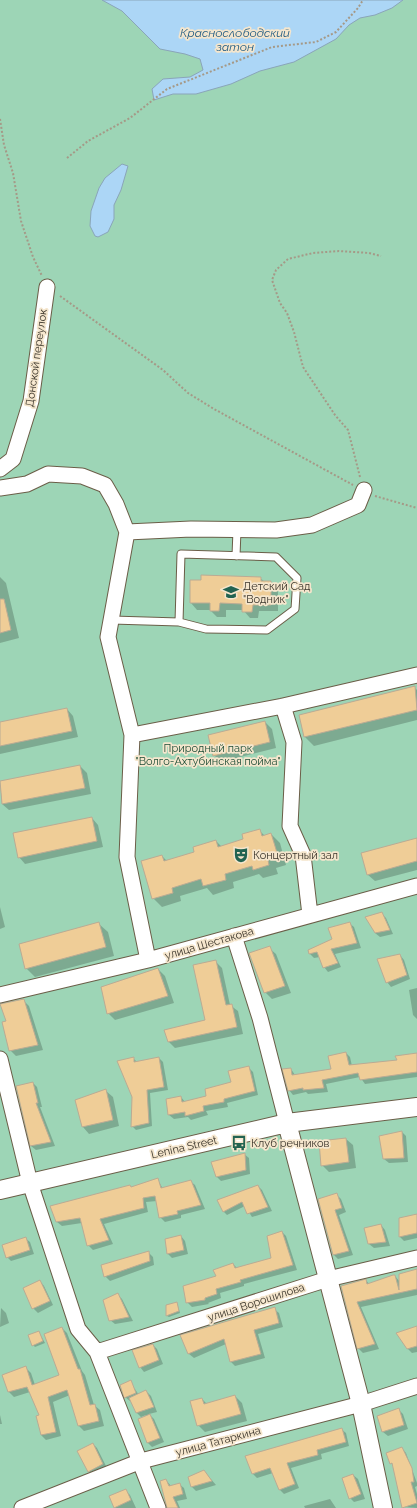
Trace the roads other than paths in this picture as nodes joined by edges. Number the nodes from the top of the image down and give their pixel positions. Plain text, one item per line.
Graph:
1 (47, 287) road end
2 (0, 469) edge
3 (0, 488) edge
4 (364, 490) road end
5 (237, 530) junction
6 (127, 532) junction
7 (236, 556) junction
8 (112, 620) junction
9 (179, 622) junction
10 (417, 674) edge
11 (284, 706) junction
12 (132, 735) junction
13 (417, 886) edge
14 (310, 915) junction
15 (234, 936) junction
16 (148, 960) junction
17 (0, 995) edge
18 (0, 1059) edge
19 (417, 1107) edge
20 (287, 1123) junction
21 (30, 1183) junction
22 (0, 1190) edge
23 (417, 1258) edge
24 (328, 1279) junction
25 (97, 1352) junction
26 (417, 1386) edge
27 (361, 1404) junction
28 (140, 1461) junction
29 (22, 1508) edge
30 (158, 1508) edge
31 (383, 1508) edge

1 - 2 street, Донской переулок
3 - 6 street
4 - 5 street
5 - 6 street
5 - 7 lane
6 - 8 street
7 - 9 lane
7 - 9 lane
8 - 9 lane
8 - 12 street
10 - 11 street
11 - 12 street
11 - 14 street
12 - 16 street
13 - 14 street, улица Шестакова
14 - 15 street, улица Шестакова
15 - 16 street, улица Шестакова
15 - 20 street
16 - 17 street, улица Шестакова
18 - 21 street
19 - 20 street, Lenina Street
20 - 21 street, Lenina Street
20 - 24 street
21 - 22 street, Lenina Street
21 - 25 street
23 - 24 street, улица Ворошилова
24 - 25 street, улица Ворошилова
24 - 27 street
25 - 28 street
26 - 27 street, улица Татаркина
27 - 28 street, улица Татаркина
27 - 31 street
28 - 29 street, улица Татаркина
28 - 30 street

